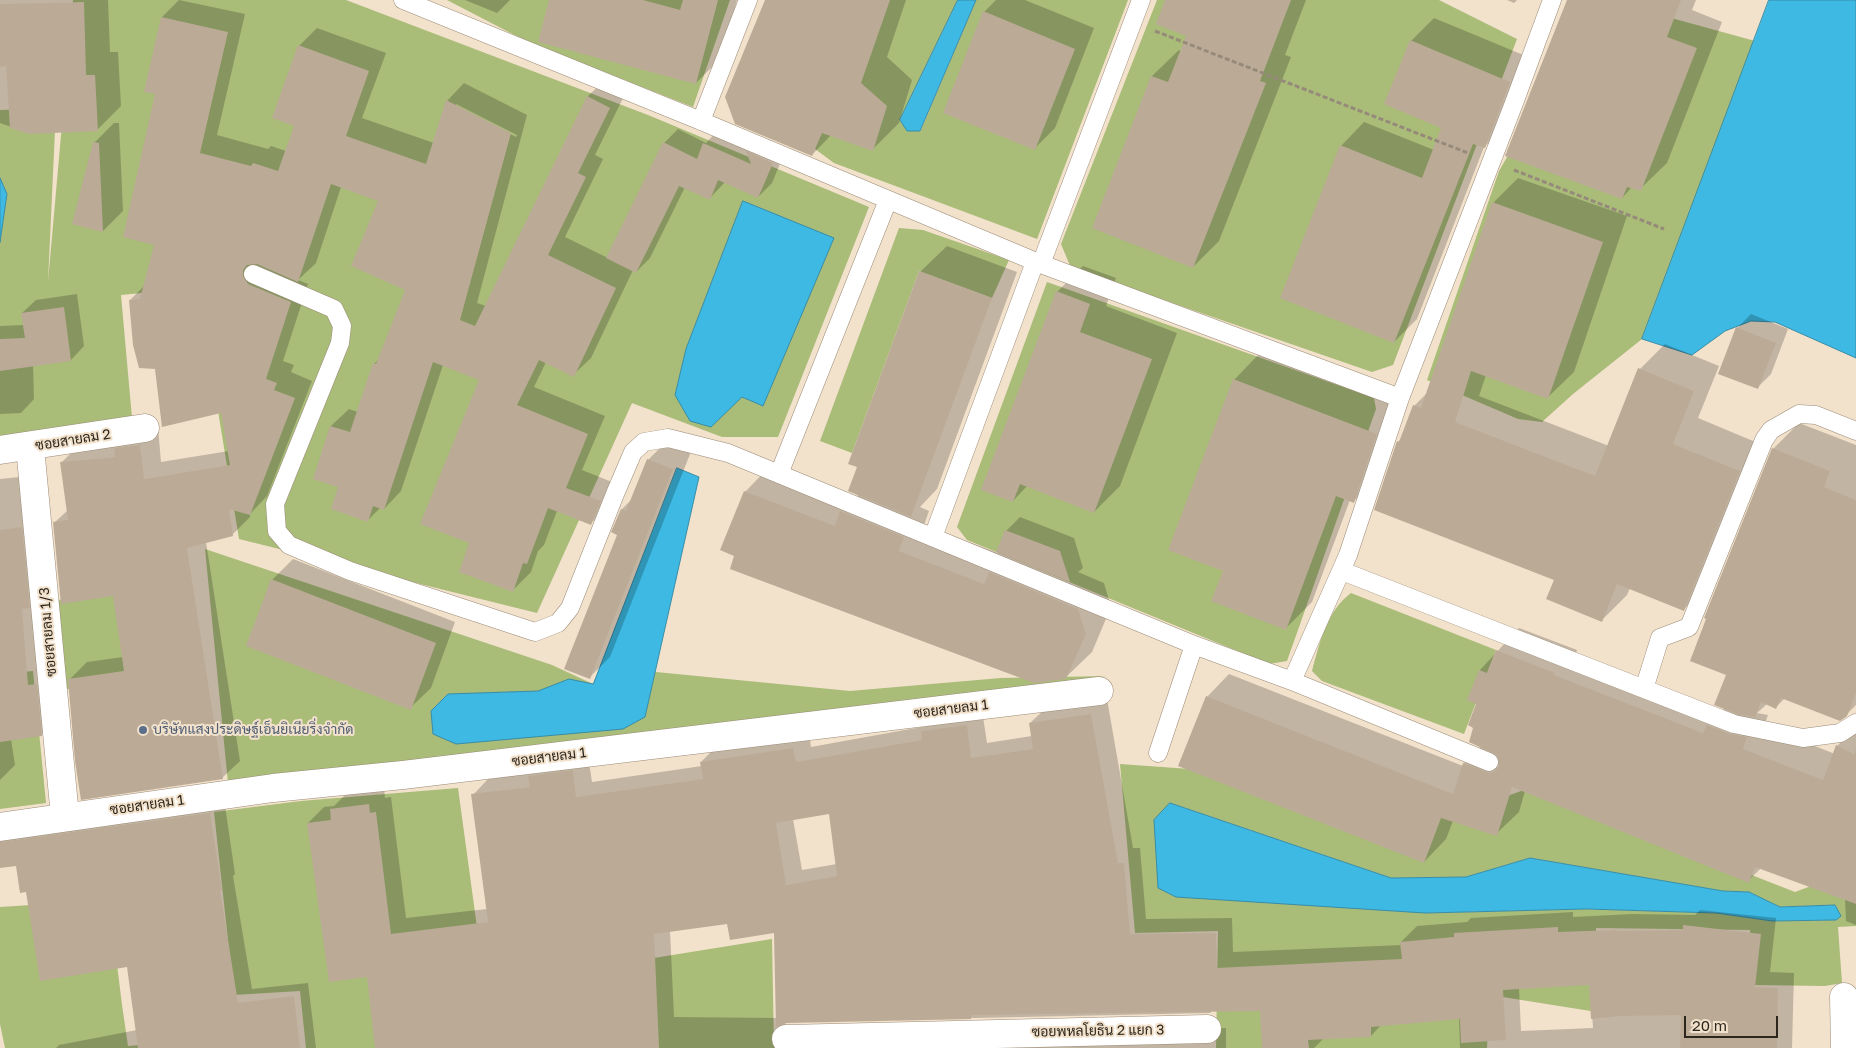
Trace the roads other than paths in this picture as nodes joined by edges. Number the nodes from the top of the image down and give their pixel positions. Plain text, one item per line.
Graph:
1 (403, 0) edge
2 (748, 0) edge
3 (1141, 0) edge
4 (1552, 0) edge
5 (702, 121) junction
6 (888, 200) junction
7 (1038, 263) junction
8 (253, 274) dead end
9 (1400, 398) junction
10 (145, 428) dead end
11 (1856, 430) edge
12 (30, 447) junction
13 (0, 450) edge
14 (779, 474) junction
15 (933, 537) junction
16 (1342, 571) junction
17 (1194, 645) junction
18 (1292, 681) junction
19 (1644, 689) junction
20 (1099, 691) dead end
21 (1856, 723) edge
22 (1158, 753) dead end
23 (1489, 762) dead end
24 (65, 817) junction
25 (0, 827) edge
26 (1844, 997) dead end
27 (1208, 1030) dead end
28 (786, 1038) dead end
29 (988, 1041) edge
30 (1845, 1048) edge

1 - 5 lane
2 - 5 lane
3 - 7 lane
4 - 9 lane
5 - 6 lane
6 - 7 lane
6 - 14 lane
7 - 9 lane
7 - 15 lane
8 - 14 lane
9 - 16 lane
10 - 12 street, ซอยสายลม 2
11 - 19 lane
12 - 13 street, ซอยสายลม 2
12 - 24 street, ซอยสายลม 1/3
14 - 15 lane
15 - 17 lane
16 - 18 lane
16 - 19 lane
17 - 18 lane
17 - 22 lane
18 - 23 lane
19 - 21 lane
20 - 24 street, ซอยสายลม 1
24 - 25 street, ซอยสายลม 1
26 - 30 street
27 - 29 street, ซอยพหลโยธิน 2 แยก 3
28 - 29 street, ซอยพหลโยธิน 2 แยก 3

